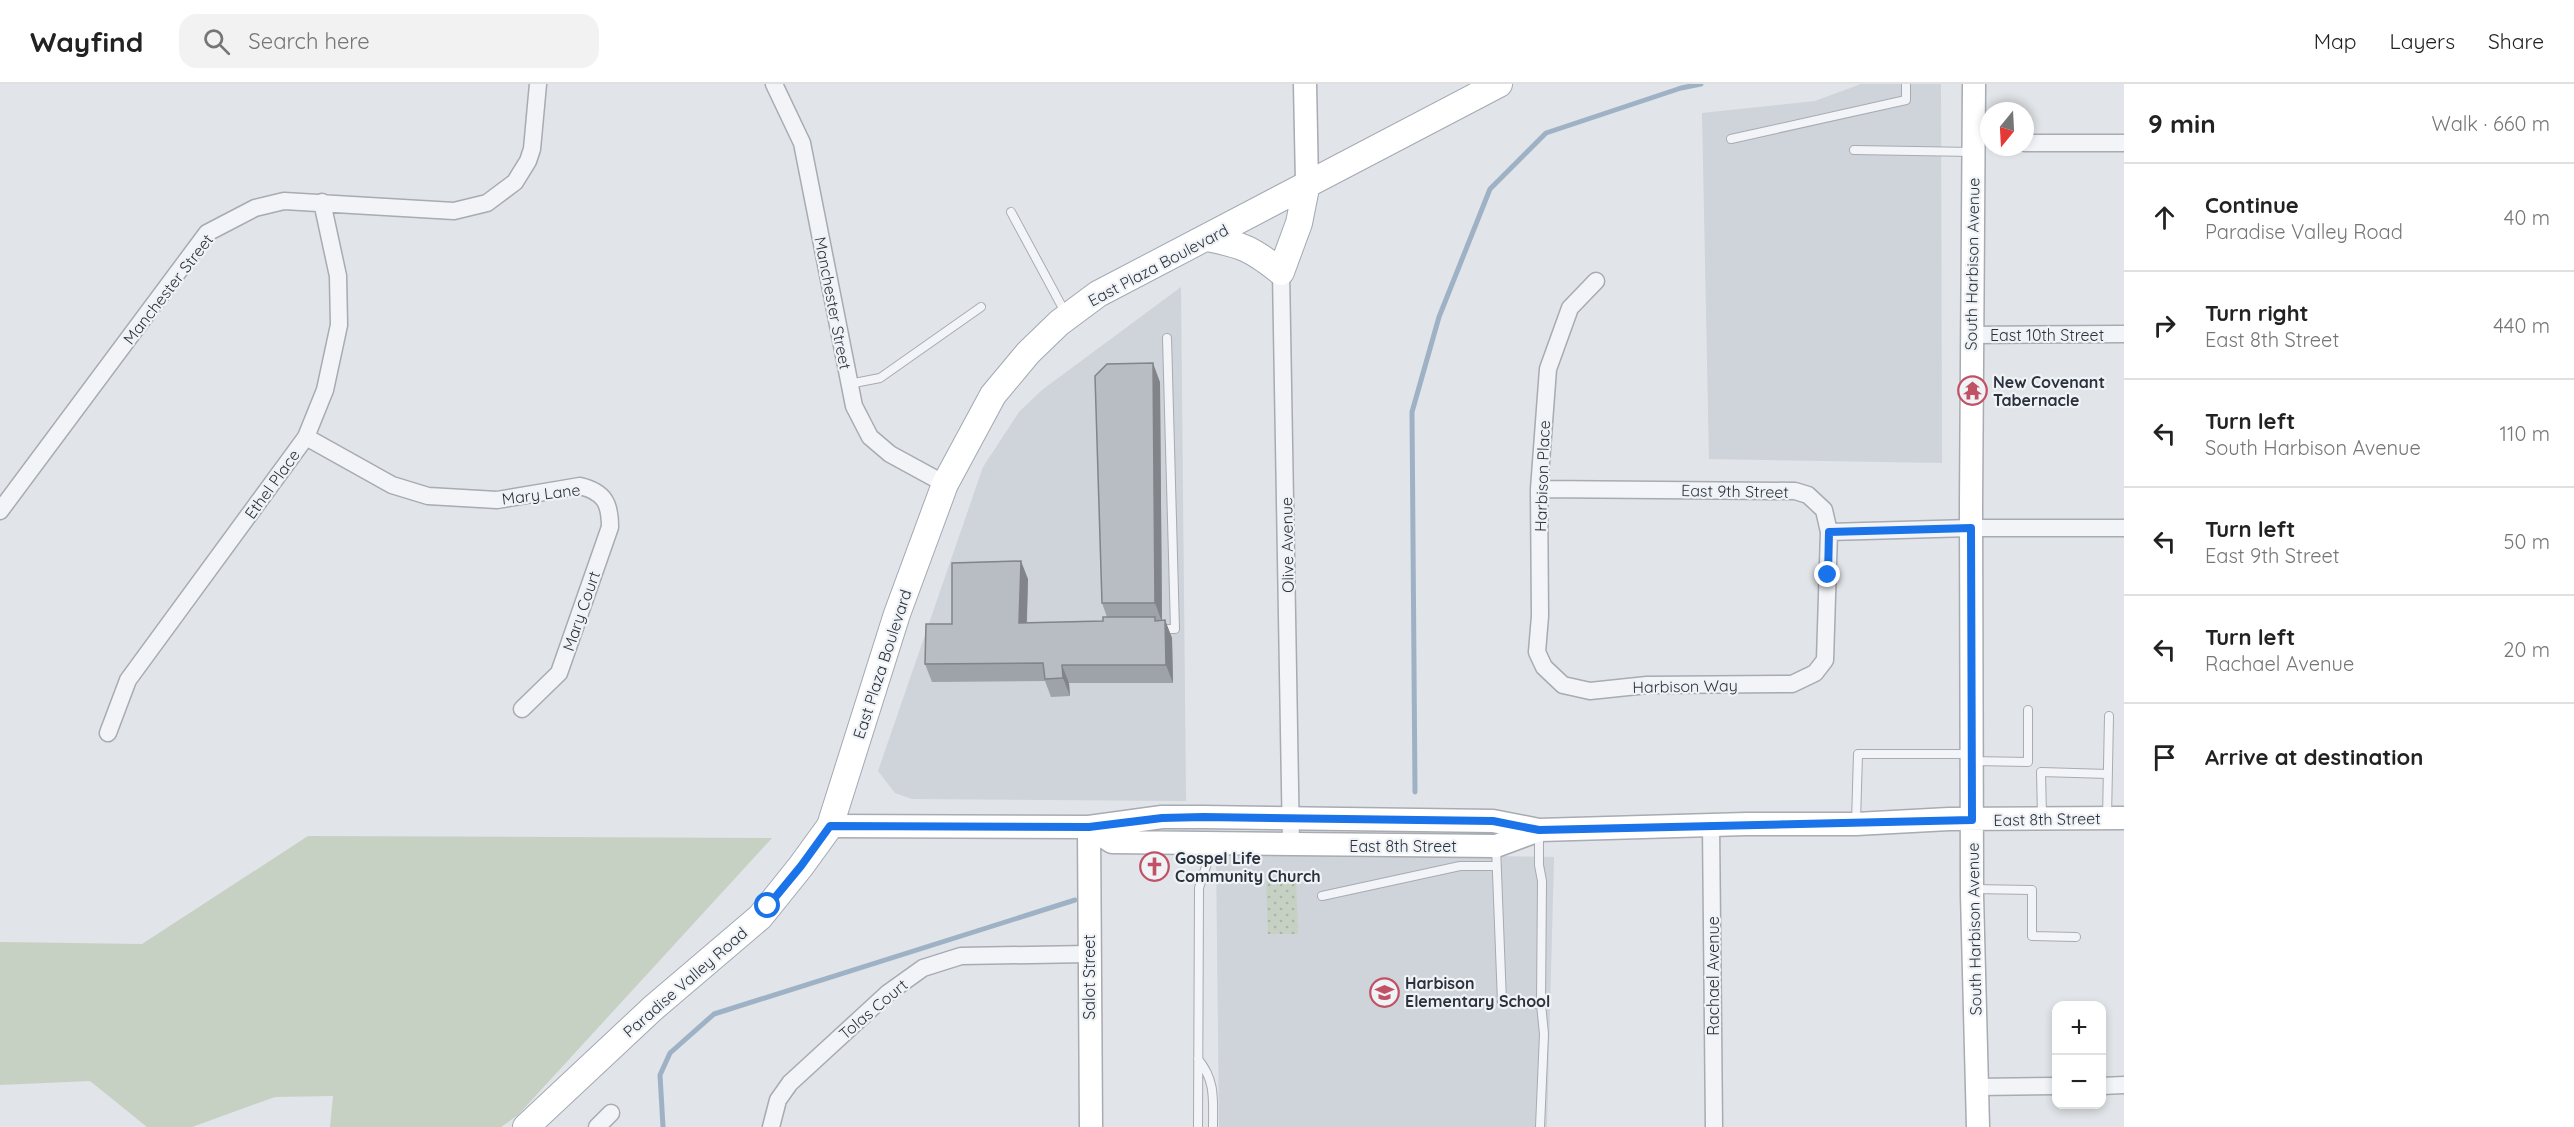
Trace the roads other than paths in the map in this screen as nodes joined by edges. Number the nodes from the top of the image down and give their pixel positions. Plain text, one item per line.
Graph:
1 (538, 84) edge
2 (774, 84) edge
3 (1305, 84) edge
4 (1499, 84) edge
5 (1906, 84) edge
6 (1974, 84) edge
7 (1731, 139) dead end
8 (2034, 143) edge
9 (2124, 143) edge
10 (1979, 147) edge
11 (1854, 150) dead end
12 (1307, 183) junction
13 (322, 202) junction
14 (1011, 212) dead end
15 (1207, 238) junction
16 (1281, 272) junction
17 (1596, 281) dead end
18 (981, 307) dead end
19 (1068, 317) junction
20 (2124, 334) edge
21 (1971, 335) junction
22 (1167, 338) dead end
23 (849, 384) junction
24 (306, 437) junction
25 (945, 484) junction
26 (1539, 489) junction
27 (605, 500) joint
28 (0, 511) edge
29 (1971, 528) junction
30 (2124, 528) edge
31 (1829, 532) junction
32 (1151, 629) edge
33 (1556, 680) joint
34 (522, 709) dead end
35 (2028, 710) dead end
36 (2109, 716) dead end
37 (108, 733) dead end
38 (1972, 757) junction
39 (2028, 762) junction
40 (2041, 772) junction
41 (2108, 774) junction
42 (1291, 818) junction
43 (2115, 818) edge
44 (2042, 819) junction
45 (1972, 820) junction
46 (1856, 824) junction
47 (1712, 825) junction
48 (830, 826) junction
49 (1089, 827) junction
50 (1539, 830) junction
51 (1214, 842) junction
52 (1291, 844) junction
53 (1496, 856) junction
54 (1972, 889) junction
55 (1322, 896) dead end
56 (2076, 937) dead end
57 (1089, 954) junction
58 (1541, 1004) junction
59 (1198, 1059) junction
60 (2052, 1086) edge
61 (2106, 1086) edge
62 (2124, 1086) edge
63 (1977, 1087) junction
64 (611, 1113) dead end
65 (526, 1127) edge
66 (597, 1127) edge
67 (771, 1127) edge
68 (1091, 1127) edge
69 (1198, 1127) edge
70 (1213, 1127) edge
71 (1540, 1127) edge
72 (1714, 1127) edge
73 (1978, 1127) edge

1 - 13 street, Manchester Street
2 - 23 street, Manchester Street
3 - 12 main road
4 - 12 main road, East Plaza Boulevard
5 - 7 lane
6 - 10 main road, South Harbison Avenue
8 - 9 street
10 - 11 lane
10 - 21 main road, South Harbison Avenue
12 - 15 main road, East Plaza Boulevard
12 - 16 main road
13 - 24 street, Ethel Place
13 - 28 street, Manchester Street
14 - 19 lane
15 - 16 main road
15 - 19 main road, East Plaza Boulevard
16 - 42 street, Olive Avenue
17 - 26 street, Harbison Place
18 - 23 lane
19 - 25 main road, East Plaza Boulevard
20 - 21 street, East 10th Street
21 - 29 main road, South Harbison Avenue
22 - 32 lane
23 - 25 street, Manchester Street
24 - 27 street, Mary Lane
24 - 37 street, Ethel Place
25 - 48 main road, East Plaza Boulevard
26 - 31 street, East 9th Street
26 - 33 street, Harbison Place
27 - 34 street, Mary Court
29 - 30 street
29 - 31 street
29 - 38 main road, South Harbison Avenue
31 - 33 street, Harbison Way
35 - 39 lane
36 - 41 lane
38 - 39 lane
38 - 45 main road, South Harbison Avenue
38 - 46 lane
39 - 40 lane
40 - 41 lane
40 - 44 lane
41 - 43 lane
42 - 49 main road, East 8th Street
42 - 50 main road, East 8th Street
42 - 52 street, Olive Avenue
43 - 44 main road, East 8th Street
44 - 45 main road, East 8th Street
45 - 46 main road, East 8th Street
45 - 54 main road, South Harbison Avenue
46 - 47 main road, East 8th Street
47 - 50 main road, East 8th Street
47 - 72 street, Rachael Avenue
48 - 49 main road, East 8th Street
48 - 65 main road, Paradise Valley Road
49 - 51 main road, East 8th Street
49 - 57 main road, Salot Street
50 - 53 main road, East 8th Street
50 - 58 lane
51 - 52 main road, East 8th Street
51 - 59 lane
52 - 53 main road, East 8th Street
53 - 55 lane
53 - 58 lane
54 - 56 lane
54 - 63 main road, South Harbison Avenue
57 - 67 street, Tolas Court
57 - 68 main road, Salot Street
58 - 71 lane
59 - 69 lane
59 - 70 lane
60 - 63 street
61 - 62 street
63 - 73 main road, South Harbison Avenue
64 - 66 street

